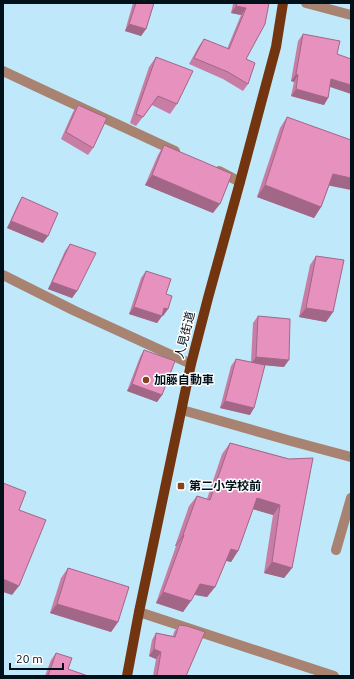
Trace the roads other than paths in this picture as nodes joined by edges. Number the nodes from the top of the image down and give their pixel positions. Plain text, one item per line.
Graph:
1 (283, 3) edge
2 (306, 3) edge
3 (351, 15) edge
4 (3, 71) edge
5 (187, 156) edge
6 (208, 166) edge
7 (240, 182) junction
8 (3, 275) edge
9 (191, 364) junction
10 (182, 410) junction
11 (351, 457) edge
12 (351, 498) edge
13 (336, 550) dead end
14 (139, 612) junction
15 (128, 676) edge
16 (334, 676) edge

1 - 7 main road, 人見街道
2 - 3 street
4 - 5 street
6 - 7 street
7 - 9 main road, 人見街道
8 - 9 street
9 - 10 main road, 人見街道
10 - 11 street
10 - 14 main road, 人見街道
12 - 13 street
14 - 15 main road, 人見街道
14 - 16 street

